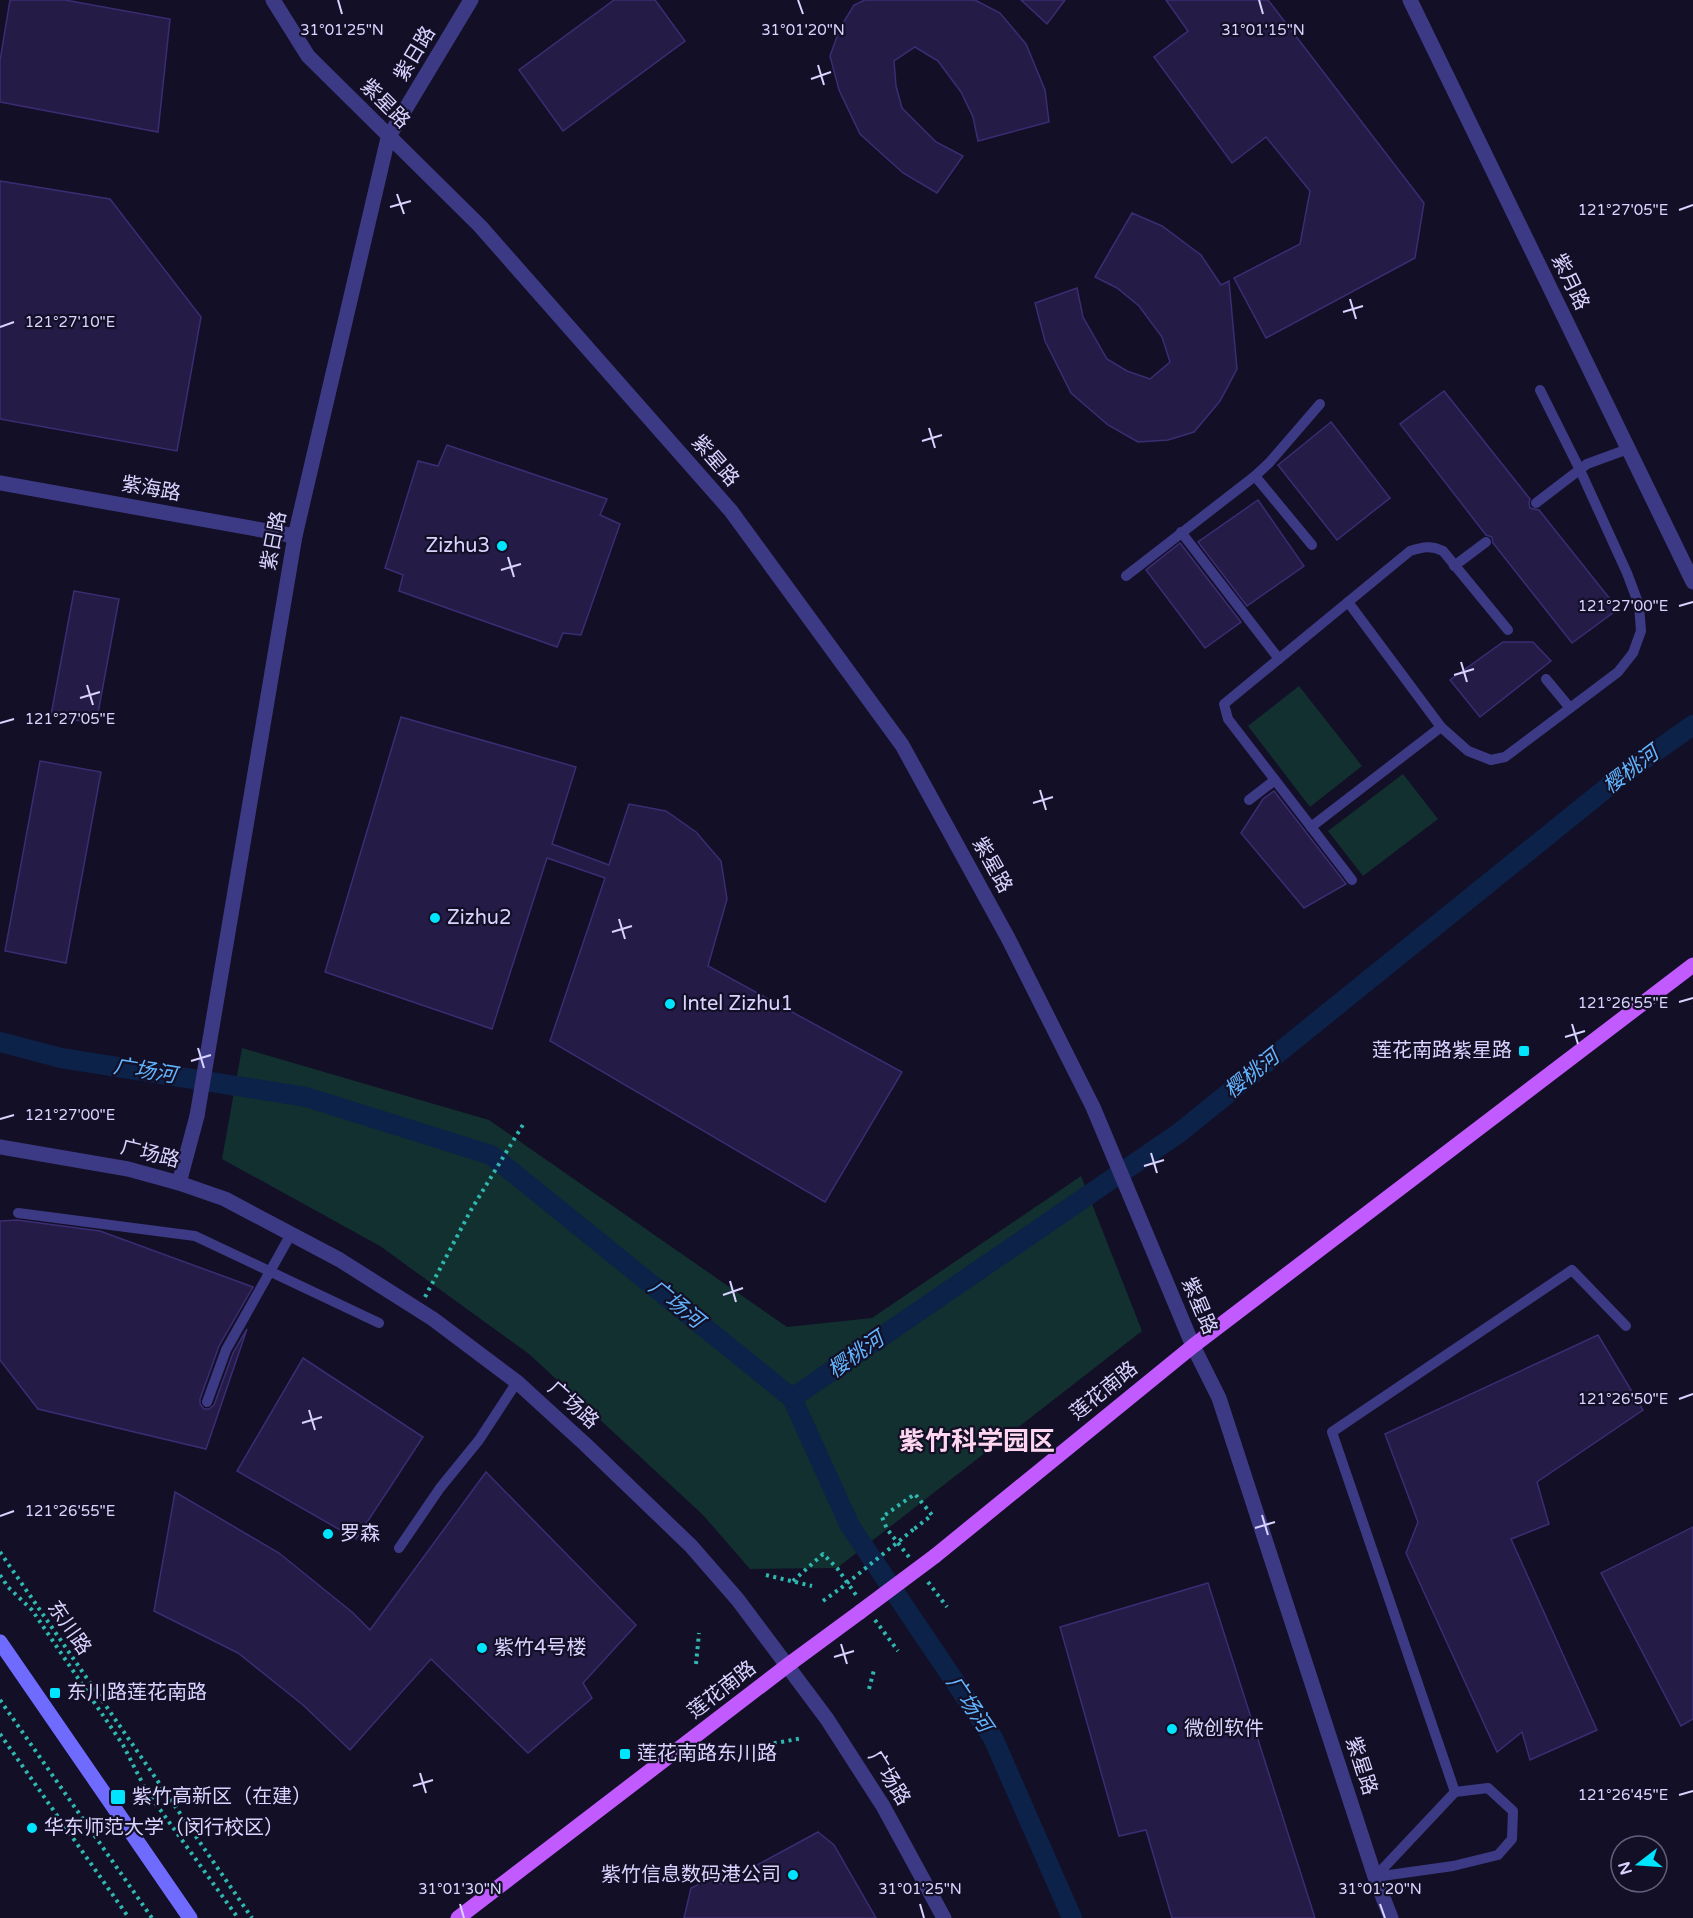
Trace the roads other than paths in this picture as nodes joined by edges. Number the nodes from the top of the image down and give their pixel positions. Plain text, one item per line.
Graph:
1 (273, 0) edge
2 (471, 0) edge
3 (1410, 0) edge
4 (388, 138) junction
5 (1540, 390) dead end
6 (1320, 404) dead end
7 (1628, 448) junction
8 (1580, 470) junction
9 (1255, 476) junction
10 (0, 483) edge
11 (1536, 504) dead end
12 (1181, 532) junction
13 (295, 536) junction
14 (1486, 542) dead end
15 (1312, 545) dead end
16 (1454, 566) junction
17 (1126, 576) dead end
18 (1693, 582) edge
19 (1348, 602) junction
20 (1508, 630) dead end
21 (1279, 659) junction
22 (1546, 679) dead end
23 (1570, 708) junction
24 (1441, 727) junction
25 (1275, 780) junction
26 (1250, 800) dead end
27 (1311, 827) junction
28 (1352, 880) dead end
29 (1693, 965) edge
30 (0, 1147) edge
31 (179, 1183) junction
32 (18, 1213) dead end
33 (291, 1234) junction
34 (270, 1271) junction
35 (380, 1323) dead end
36 (1626, 1326) dead end
37 (1193, 1346) junction
38 (517, 1382) junction
39 (207, 1402) dead end
40 (399, 1548) dead end
41 (0, 1642) edge
42 (788, 1665) junction
43 (1455, 1792) junction
44 (1375, 1877) junction
45 (190, 1918) edge
46 (458, 1918) edge
47 (944, 1918) edge
48 (1391, 1918) edge

1 - 4 street, 紫星路
2 - 4 street, 紫日路
3 - 7 street, 紫月路
4 - 13 street, 紫日路
4 - 37 street, 紫星路
5 - 8 lane
6 - 9 lane
7 - 8 lane
7 - 18 street, 紫月路
8 - 11 lane
8 - 23 lane
9 - 12 lane
9 - 15 lane
10 - 13 street, 紫海路
12 - 17 lane
12 - 21 lane
13 - 31 street, 紫日路
14 - 16 lane
16 - 19 lane
16 - 20 lane
19 - 21 lane
19 - 24 lane
21 - 25 lane
22 - 23 lane
23 - 24 lane
24 - 27 lane
25 - 26 lane
25 - 27 lane
27 - 28 lane
29 - 37 main road, 莲花南路
30 - 31 street, 广场路
31 - 33 street, 广场路
32 - 34 lane
33 - 34 lane
33 - 38 street, 广场路
34 - 35 lane
34 - 39 lane
36 - 43 lane
37 - 42 main road, 莲花南路, bridge
37 - 44 street, 紫星路
38 - 40 lane
38 - 42 street, 广场路
41 - 45 main road
42 - 46 main road, 莲花南路
42 - 47 street, 广场路
43 - 44 lane
43 - 44 lane
44 - 48 street, 紫星路

